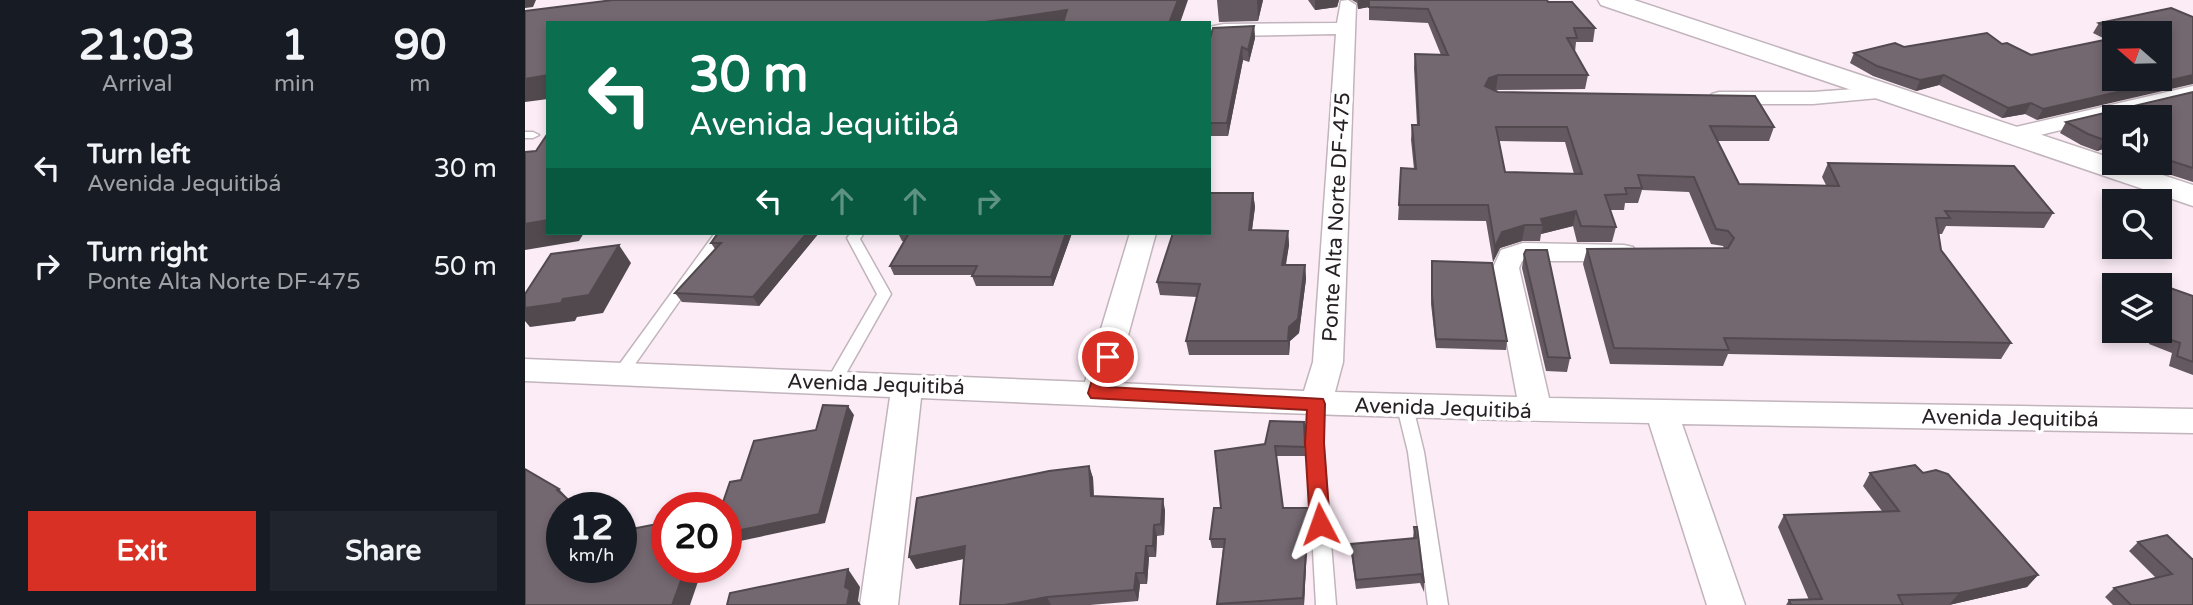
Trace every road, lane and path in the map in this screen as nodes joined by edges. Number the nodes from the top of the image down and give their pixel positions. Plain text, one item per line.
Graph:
1 (1610, 0) edge
2 (1211, 33) edge
3 (2193, 92) edge
4 (1882, 93) junction
5 (1702, 98) edge
6 (2011, 135) junction
7 (2193, 197) edge
8 (719, 235) edge
9 (855, 235) edge
10 (1142, 235) edge
11 (1645, 253) edge
12 (525, 370) edge
13 (621, 373) junction
14 (834, 382) junction
15 (907, 385) junction
16 (1097, 393) junction
17 (1317, 404) junction
18 (1405, 407) junction
19 (1536, 411) junction
20 (1664, 414) junction
21 (2193, 421) edge
22 (879, 605) edge
23 (1326, 605) edge
24 (1438, 605) edge
25 (1726, 605) edge

1 - 4 street
2 - 17 street, Ponte Alta Norte DF-475
3 - 6 street
4 - 5 street
4 - 6 street
6 - 7 street
8 - 13 lane
9 - 14 lane
10 - 16 street
11 - 19 street
12 - 13 street, Avenida Jequitibá
13 - 14 street, Avenida Jequitibá
14 - 15 street, Avenida Jequitibá
15 - 16 street, Avenida Jequitibá
15 - 22 street
16 - 17 street, Avenida Jequitibá
17 - 18 street, Avenida Jequitibá
17 - 23 lane
18 - 19 street, Avenida Jequitibá
18 - 24 lane
19 - 20 street, Avenida Jequitibá
20 - 21 street, Avenida Jequitibá
20 - 25 street

